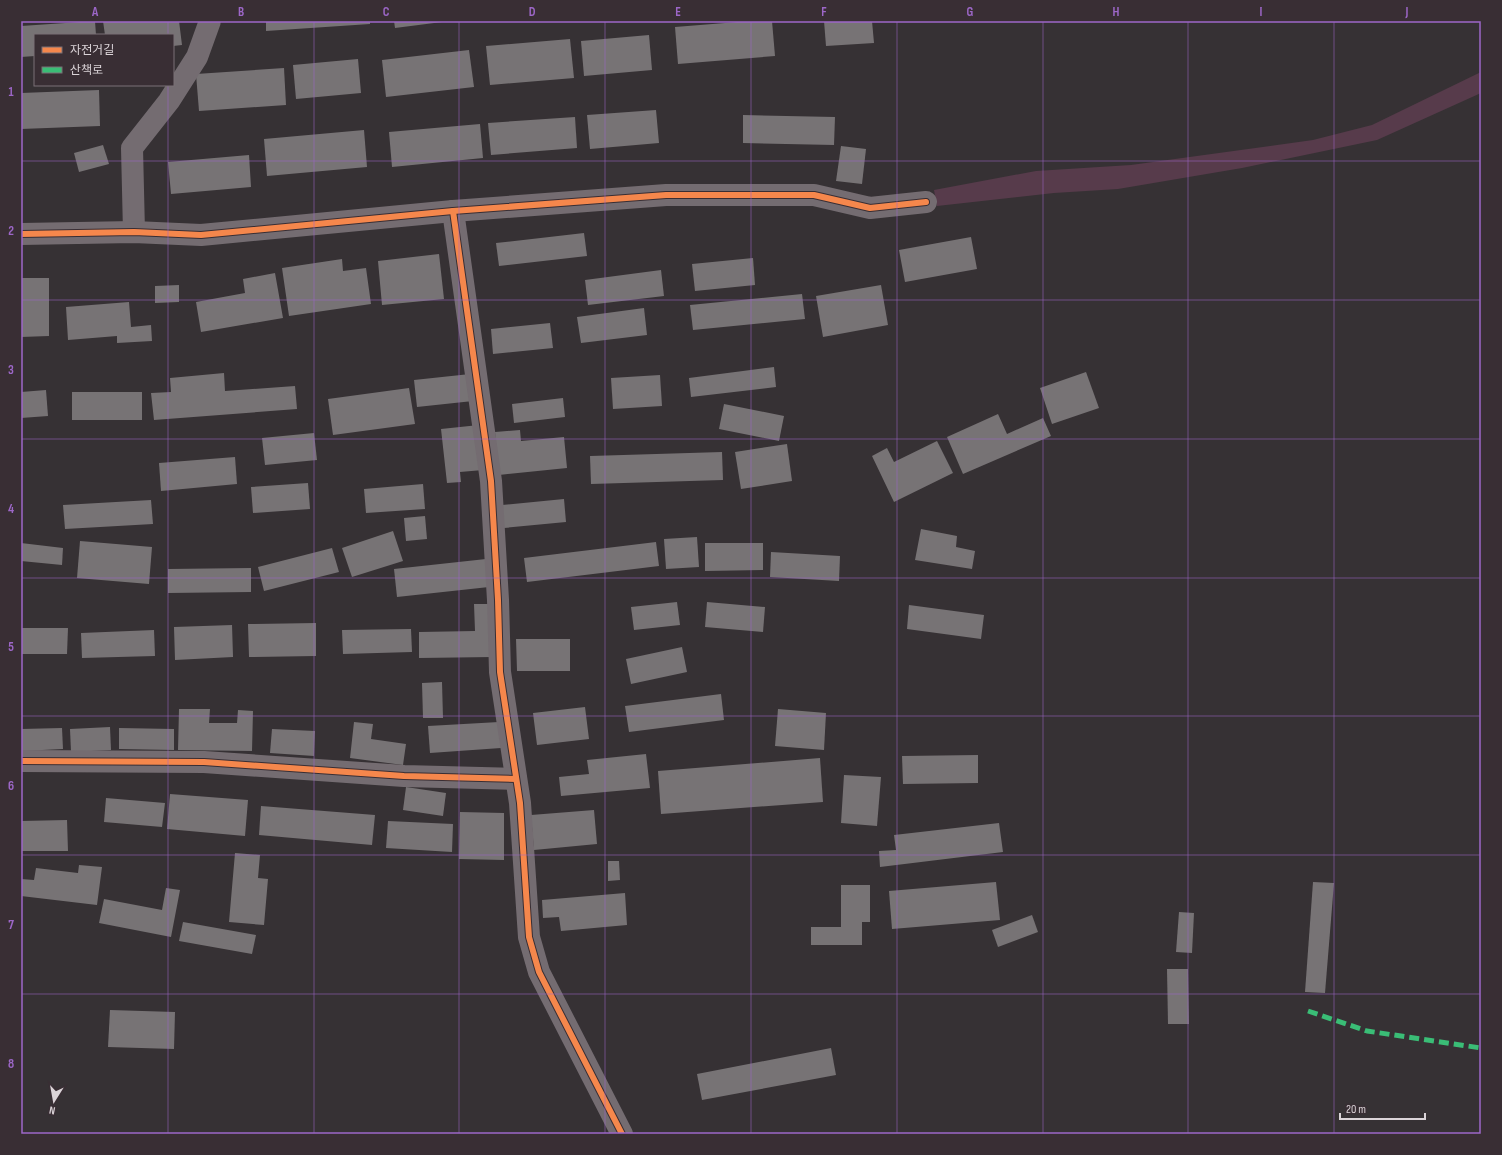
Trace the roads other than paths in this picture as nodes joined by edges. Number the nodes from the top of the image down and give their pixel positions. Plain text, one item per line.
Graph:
1 (210, 21) edge
2 (926, 202) dead end
3 (453, 211) junction
4 (134, 232) junction
5 (21, 234) edge
6 (21, 761) edge
7 (516, 779) junction
8 (622, 1134) edge

1 - 4 street
2 - 3 street
3 - 4 street
3 - 7 street
4 - 5 street
6 - 7 street
7 - 8 street

